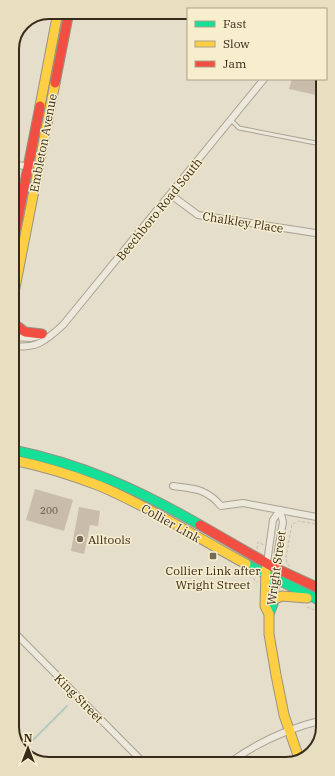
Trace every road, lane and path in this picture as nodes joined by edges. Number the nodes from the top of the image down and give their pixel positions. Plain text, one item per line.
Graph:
1 (57, 19) edge
2 (68, 19) edge
3 (63, 44) junction
4 (48, 65) junction
5 (263, 80) edge
6 (231, 120) junction
7 (316, 143) edge
8 (19, 165) edge
9 (27, 166) junction
10 (38, 169) junction
11 (171, 195) junction
12 (19, 211) edge
13 (316, 233) edge
14 (19, 253) edge
15 (19, 328) edge
16 (46, 335) junction
17 (19, 337) edge
18 (19, 346) edge
19 (19, 451) edge
20 (19, 461) edge
21 (173, 486) dead end
22 (280, 510) junction
23 (316, 517) edge
24 (316, 524) edge
25 (271, 565) junction
26 (292, 567) dead end
27 (270, 576) junction
28 (316, 587) edge
29 (316, 599) edge
30 (273, 600) junction
31 (316, 600) edge
32 (304, 606) dead end
33 (316, 610) edge
34 (269, 614) junction
35 (19, 637) edge
36 (316, 722) edge
37 (289, 729) junction
38 (298, 754) edge
39 (138, 757) edge
40 (238, 757) edge

1 - 4 main road, Embleton Avenue
2 - 3 main road, Embleton Avenue
3 - 4 main road
3 - 10 main road, Embleton Avenue
4 - 9 main road, Embleton Avenue
5 - 6 street, Beechboro Road South
6 - 7 lane
6 - 11 street, Beechboro Road South
8 - 9 street
9 - 10 street
9 - 12 main road, Embleton Avenue
10 - 14 main road, Embleton Avenue
11 - 13 street, Chalkley Place
11 - 16 street, Beechboro Road South
15 - 16 main road
16 - 17 street, Beechboro Road South
16 - 18 street, Beechboro Road South
19 - 25 main road, Collier Link
20 - 27 main road, Collier Link
21 - 22 street
22 - 23 street
22 - 25 street, Wright Street
22 - 25 street, Wright Street
24 - 26 path
25 - 27 main road, Wright Street
25 - 28 main road, Collier Link
27 - 29 main road, Collier Link
27 - 30 main road, Wright Street
27 - 34 main road, Wright Street
30 - 31 main road
30 - 34 main road, Wright Street
32 - 33 path
34 - 37 main road, Wright Street
35 - 39 street, King Street
36 - 37 street
37 - 38 main road, Wright Street
37 - 40 street

